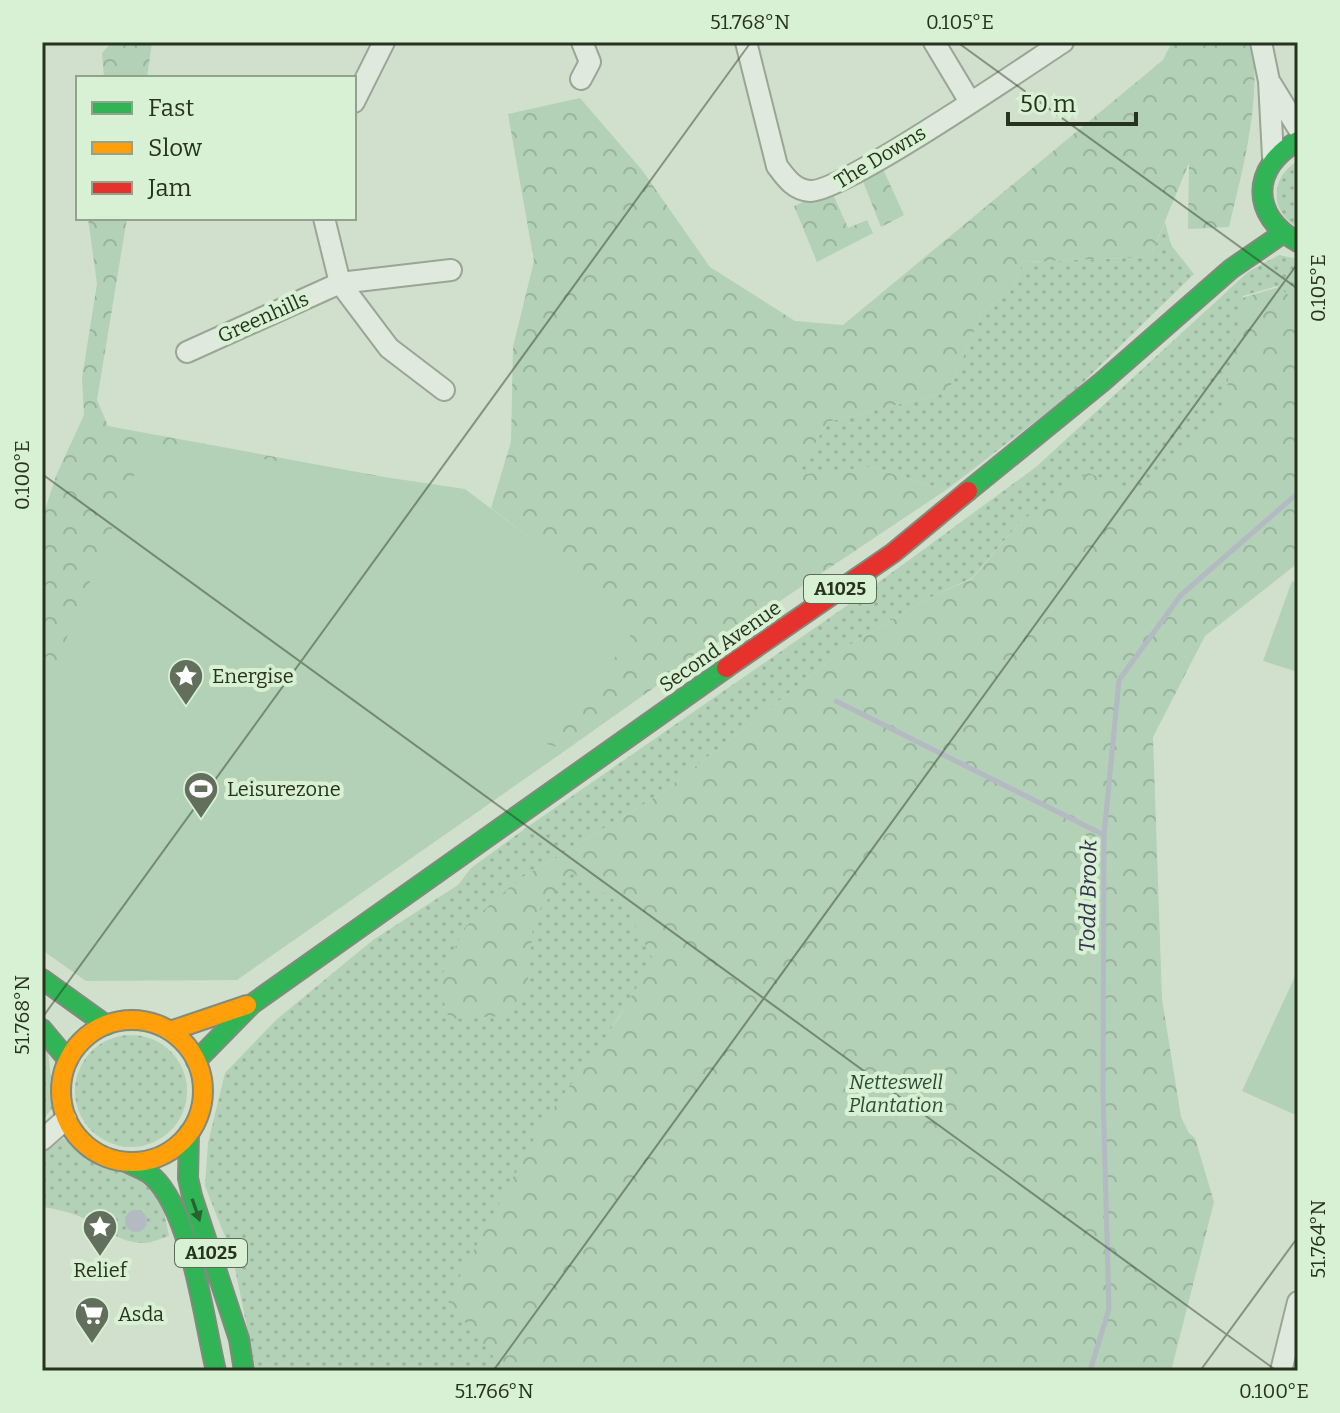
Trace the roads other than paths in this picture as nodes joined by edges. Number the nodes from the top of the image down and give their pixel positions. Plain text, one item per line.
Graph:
1 (582, 42) edge
2 (746, 42) edge
3 (934, 42) edge
4 (1063, 42) edge
5 (1261, 42) edge
6 (381, 43) edge
7 (581, 79) dead end
8 (1269, 81) junction
9 (356, 98) edge
10 (970, 102) junction
11 (1298, 128) edge
12 (1298, 141) edge
13 (1273, 157) junction
14 (324, 220) edge
15 (1258, 224) junction
16 (1290, 238) edge
17 (1231, 269) junction
18 (451, 270) dead end
19 (340, 283) junction
20 (187, 352) dead end
21 (444, 390) dead end
22 (42, 979) edge
23 (252, 1004) junction
24 (106, 1025) junction
25 (42, 1029) edge
26 (170, 1031) junction
27 (68, 1060) junction
28 (196, 1061) junction
29 (66, 1119) junction
30 (189, 1133) junction
31 (42, 1140) edge
32 (126, 1162) junction
33 (1298, 1302) edge
34 (216, 1371) edge
35 (244, 1371) edge
36 (1281, 1371) edge

1 - 7 street
2 - 10 street, The Downs
3 - 10 street
4 - 10 street, The Downs
5 - 8 street
6 - 9 street
8 - 11 street
8 - 13 street
12 - 13 main road
13 - 15 main road
14 - 19 street
15 - 16 main road
15 - 17 main road, Second Avenue / A1025
16 - 17 main road, Second Avenue / A1025
17 - 23 main road, Second Avenue / A1025
18 - 19 street, Greenhills
19 - 20 street, Greenhills
19 - 21 street
22 - 24 main road
23 - 26 main road, Second Avenue / A1025
23 - 28 main road, Second Avenue / A1025
24 - 26 main road
24 - 27 main road
25 - 27 main road
26 - 28 main road
27 - 29 main road
28 - 30 main road
29 - 31 street
29 - 32 main road
30 - 32 main road
30 -> 35 main road, A1025
32 - 34 main road, A1025
33 - 36 street

